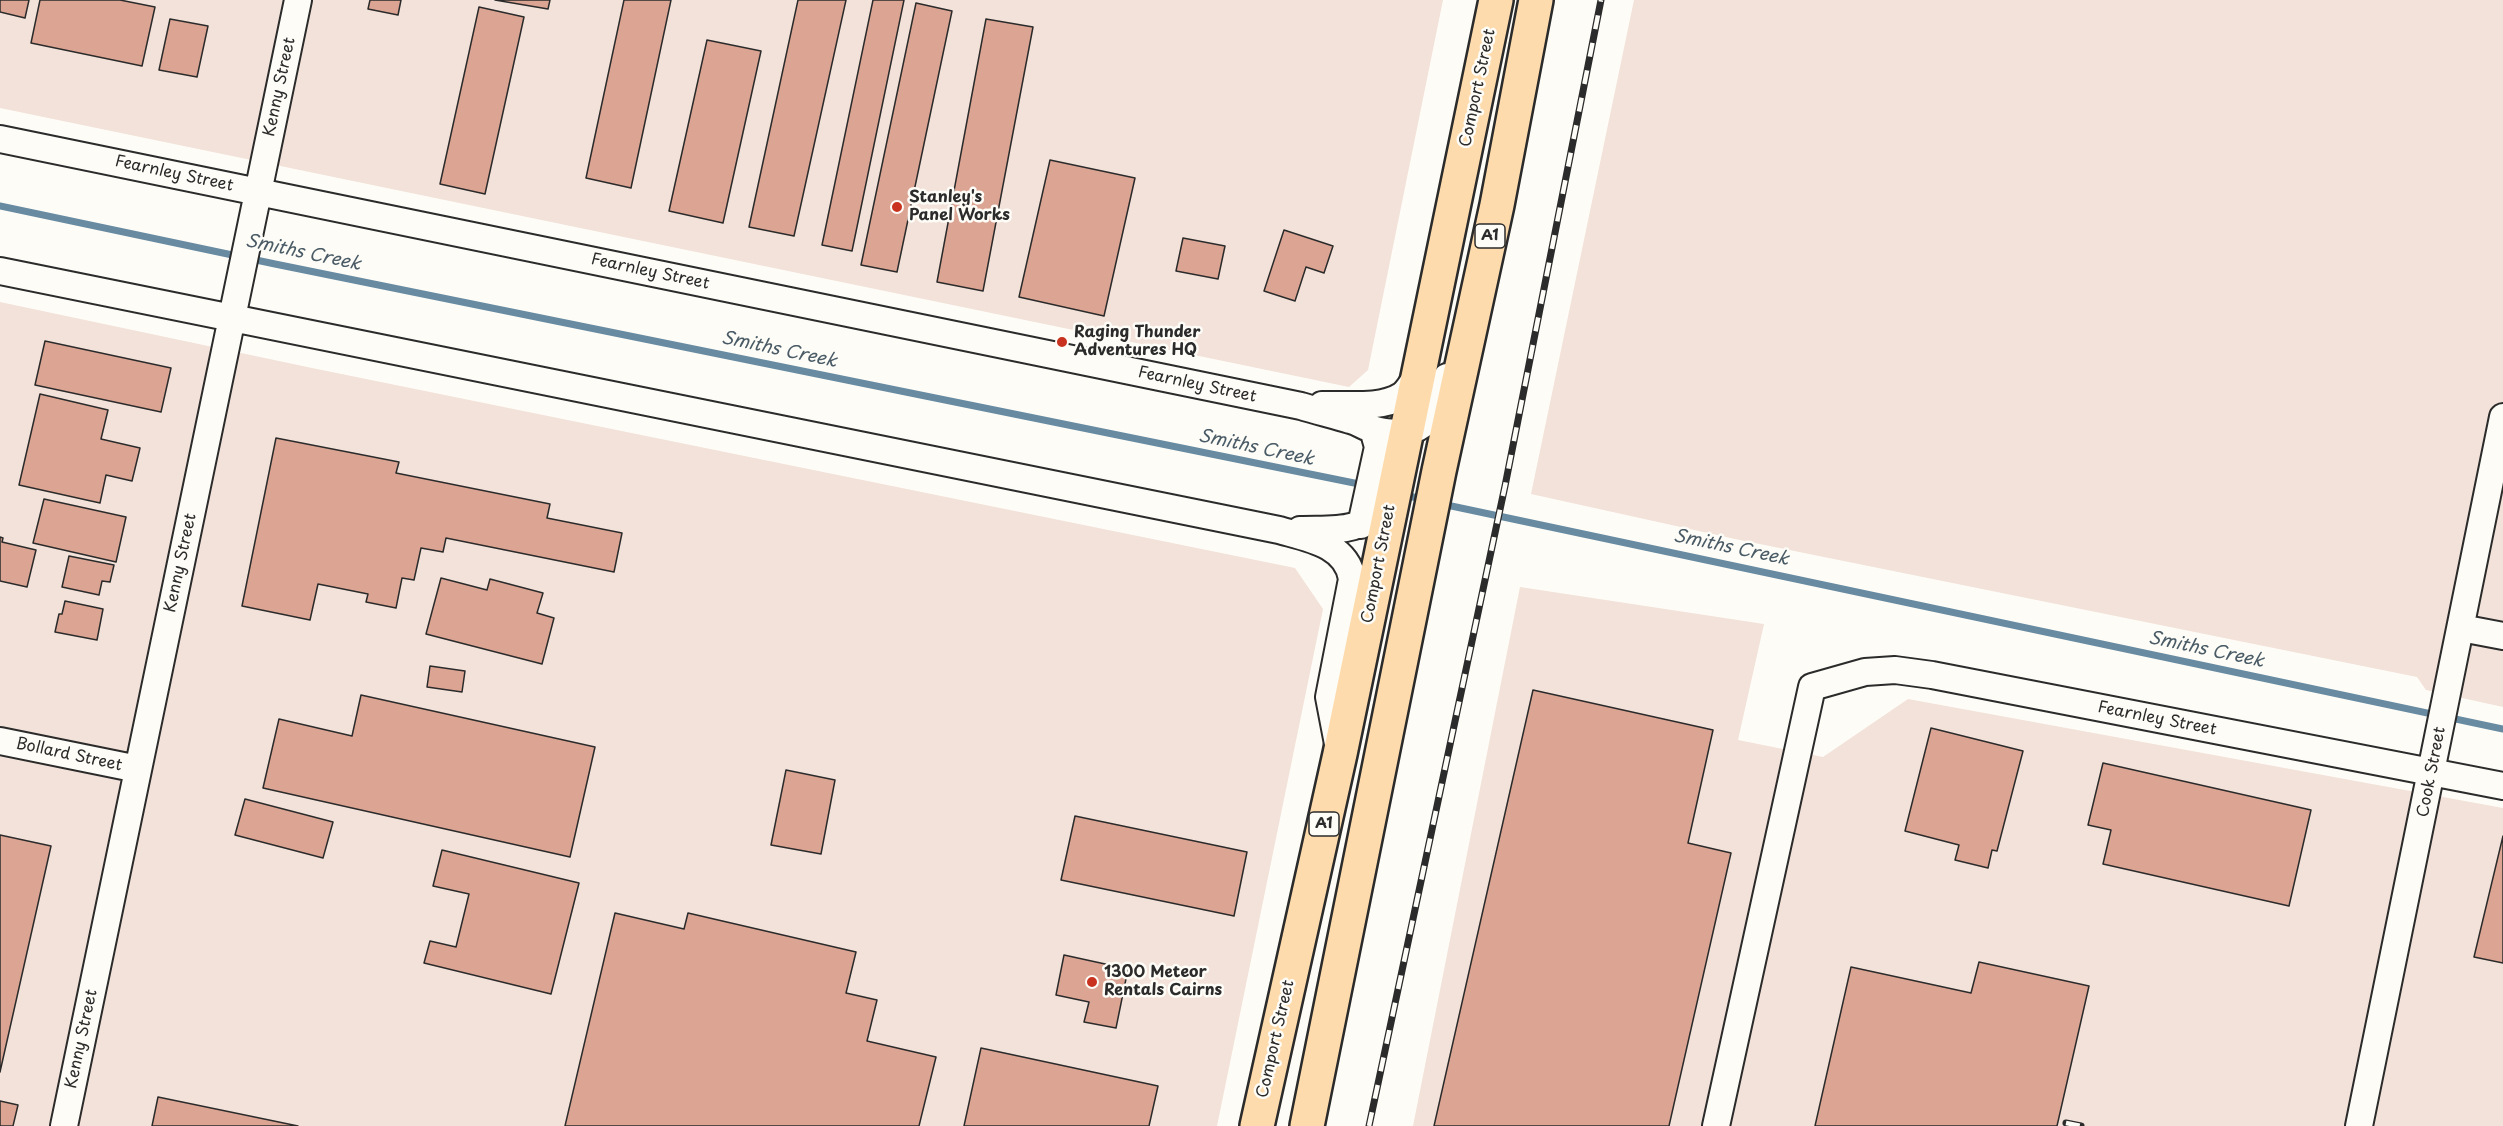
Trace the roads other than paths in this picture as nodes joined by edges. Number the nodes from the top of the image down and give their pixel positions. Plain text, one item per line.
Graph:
1 (298, 0) edge
2 (1496, 0) edge
3 (1536, 0) edge
4 (0, 139) edge
5 (259, 192) junction
6 (1497, 205) junction
7 (0, 271) edge
8 (231, 319) junction
9 (1419, 374) junction
10 (1300, 406) junction
11 (2503, 417) edge
12 (1373, 429) junction
13 (1406, 432) junction
14 (1377, 518) junction
15 (1279, 530) junction
16 (2461, 628) junction
17 (2503, 636) edge
18 (0, 741) edge
19 (1340, 754) junction
20 (138, 769) junction
21 (2432, 772) junction
22 (2503, 786) edge
23 (64, 1126) edge
24 (1257, 1126) edge
25 (1307, 1126) edge
26 (1716, 1126) edge
27 (2360, 1126) edge

1 - 5 street, Kenny Street
2 - 9 highway, Comport Street / A1
3 - 6 highway, A1
4 - 5 street, Fearnley Street
5 - 8 street, Kenny Street
5 - 10 street, Fearnley Street
6 - 13 street
6 - 25 highway, A1
7 - 8 street
8 - 15 street
8 - 20 street, Kenny Street
9 - 10 street, Fearnley Street
9 - 13 highway, Comport Street / A1
10 - 12 street, Fearnley Street
11 - 16 street, Cook Street
12 - 13 street, Fearnley Street
12 - 14 street
13 - 14 highway, Comport Street / A1
14 - 15 street
14 - 19 highway, Comport Street / A1
15 - 19 street
16 - 17 street
16 - 21 street, Cook Street
18 - 20 street, Bollard Street
19 - 24 highway, Comport Street / A1
20 - 23 street, Kenny Street
21 - 22 street, Fearnley Street
21 - 26 street, Fearnley Street
21 - 27 street, Cook Street

